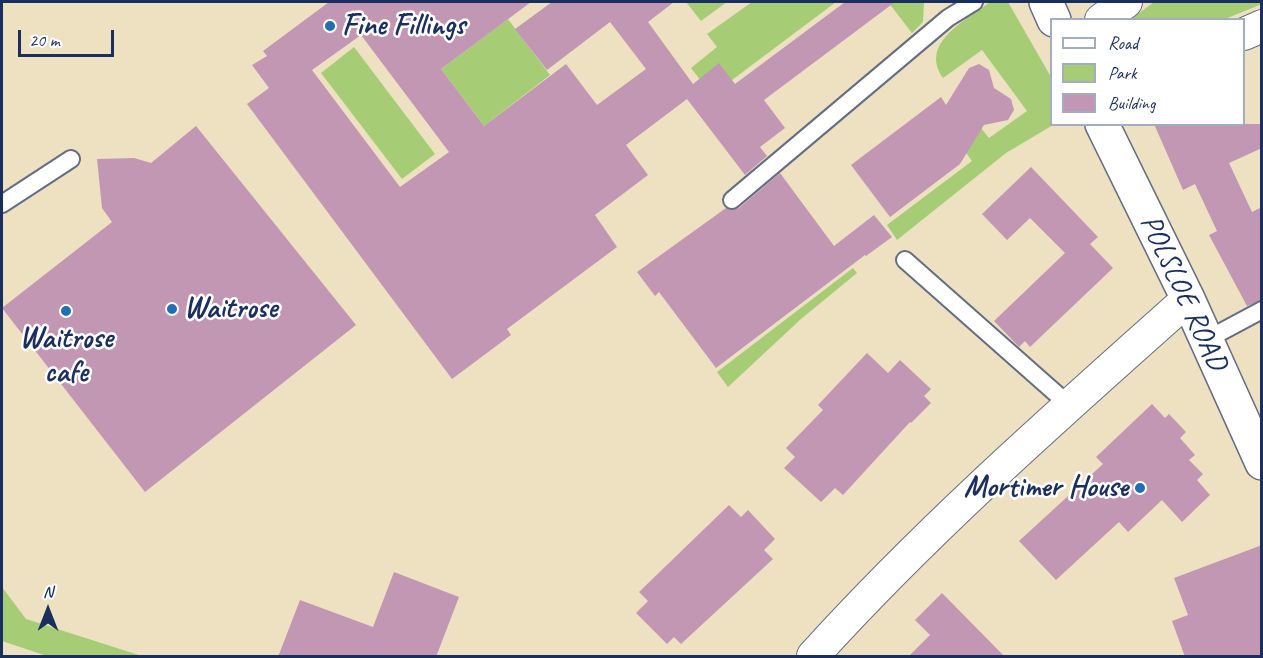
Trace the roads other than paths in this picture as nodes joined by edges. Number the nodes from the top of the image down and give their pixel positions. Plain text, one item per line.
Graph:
1 (974, 2) edge
2 (1046, 2) edge
3 (1125, 2) edge
4 (1053, 18) edge
5 (1104, 18) edge
6 (1262, 26) edge
7 (1245, 34) edge
8 (1103, 126) edge
9 (71, 159) dead end
10 (732, 200) dead end
11 (2, 204) edge
12 (905, 260) dead end
13 (1188, 299) junction
14 (1262, 310) edge
15 (1206, 340) junction
16 (1069, 405) junction
17 (1262, 463) edge
18 (813, 657) edge

1 - 10 lane
2 - 4 street
3 - 5 street
6 - 7 street
8 - 13 street, POLSLOE ROAD
9 - 11 lane
12 - 16 lane
13 - 15 street, POLSLOE ROAD
13 - 16 street
14 - 15 lane
15 - 17 street, POLSLOE ROAD
16 - 18 street

